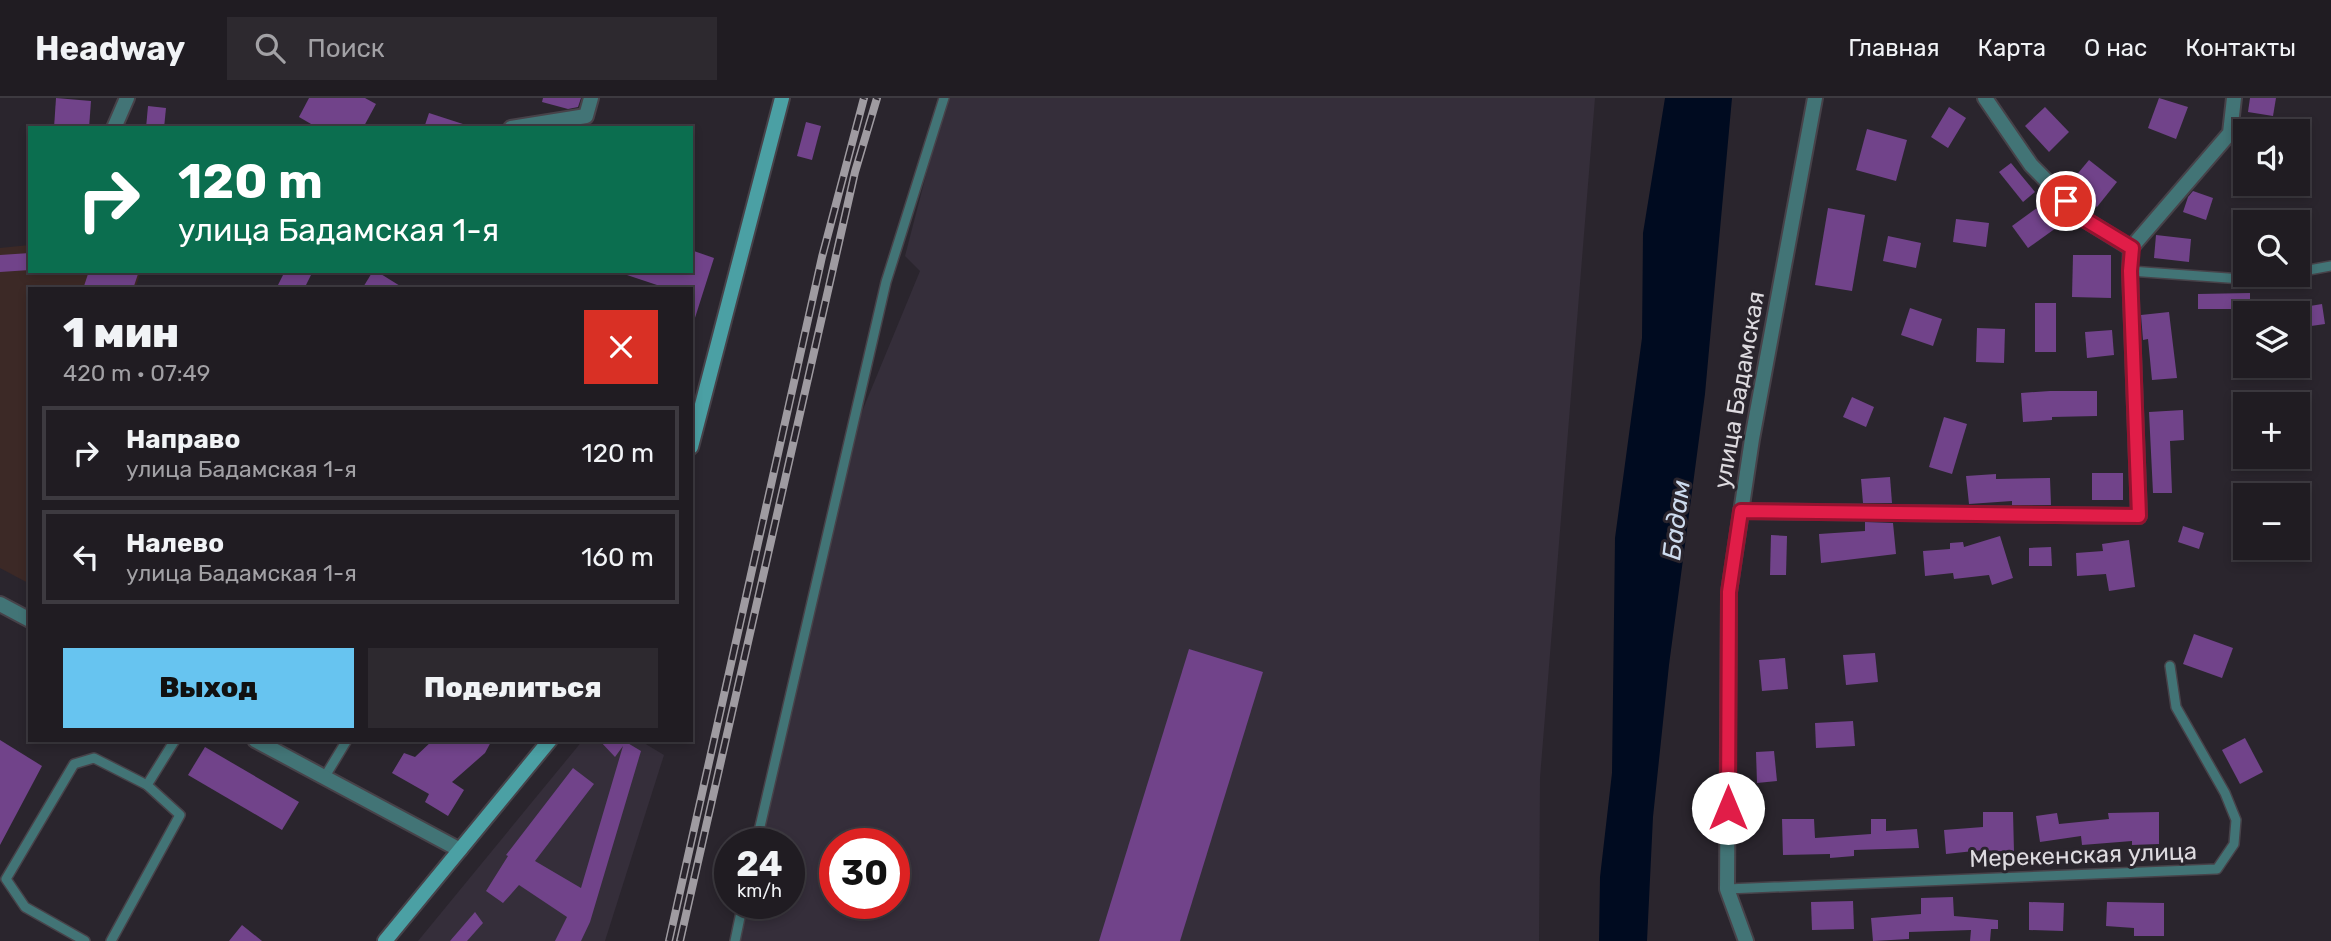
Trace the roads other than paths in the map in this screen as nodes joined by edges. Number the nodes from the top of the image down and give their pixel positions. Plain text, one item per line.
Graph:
1 (127, 98) edge
2 (591, 98) edge
3 (782, 98) edge
4 (943, 98) edge
5 (1815, 98) edge
6 (1985, 98) edge
7 (2234, 98) edge
8 (115, 126) edge
9 (524, 126) edge
10 (2132, 248) junction
11 (2331, 266) edge
12 (2310, 270) edge
13 (2130, 271) junction
14 (2233, 278) edge
15 (693, 439) edge
16 (1741, 511) junction
17 (0, 604) edge
18 (28, 619) edge
19 (2170, 666) dead end
20 (174, 742) edge
21 (258, 742) edge
22 (346, 742) edge
23 (548, 742) edge
24 (324, 778) junction
25 (147, 785) junction
26 (760, 828) edge
27 (460, 850) junction
28 (1727, 889) junction
29 (740, 919) edge
30 (85, 941) edge
31 (111, 941) edge
32 (385, 941) edge
33 (735, 941) edge
34 (1746, 941) edge

1 - 8 street
2 - 9 street
3 - 15 main road
4 - 26 lane
5 - 16 street, улица Бадамская
6 - 10 street
7 - 10 street
10 - 13 street
11 - 12 lane
13 - 14 lane
13 - 16 street
16 - 28 street, улица Бадамская
17 - 18 street
19 - 28 lane, Мерекенская улица
20 - 25 lane
21 - 24 street
22 - 24 lane
23 - 27 main road
24 - 27 street
25 - 30 lane
25 - 31 lane
27 - 32 main road
28 - 34 street, улица Бадамская
29 - 33 lane

